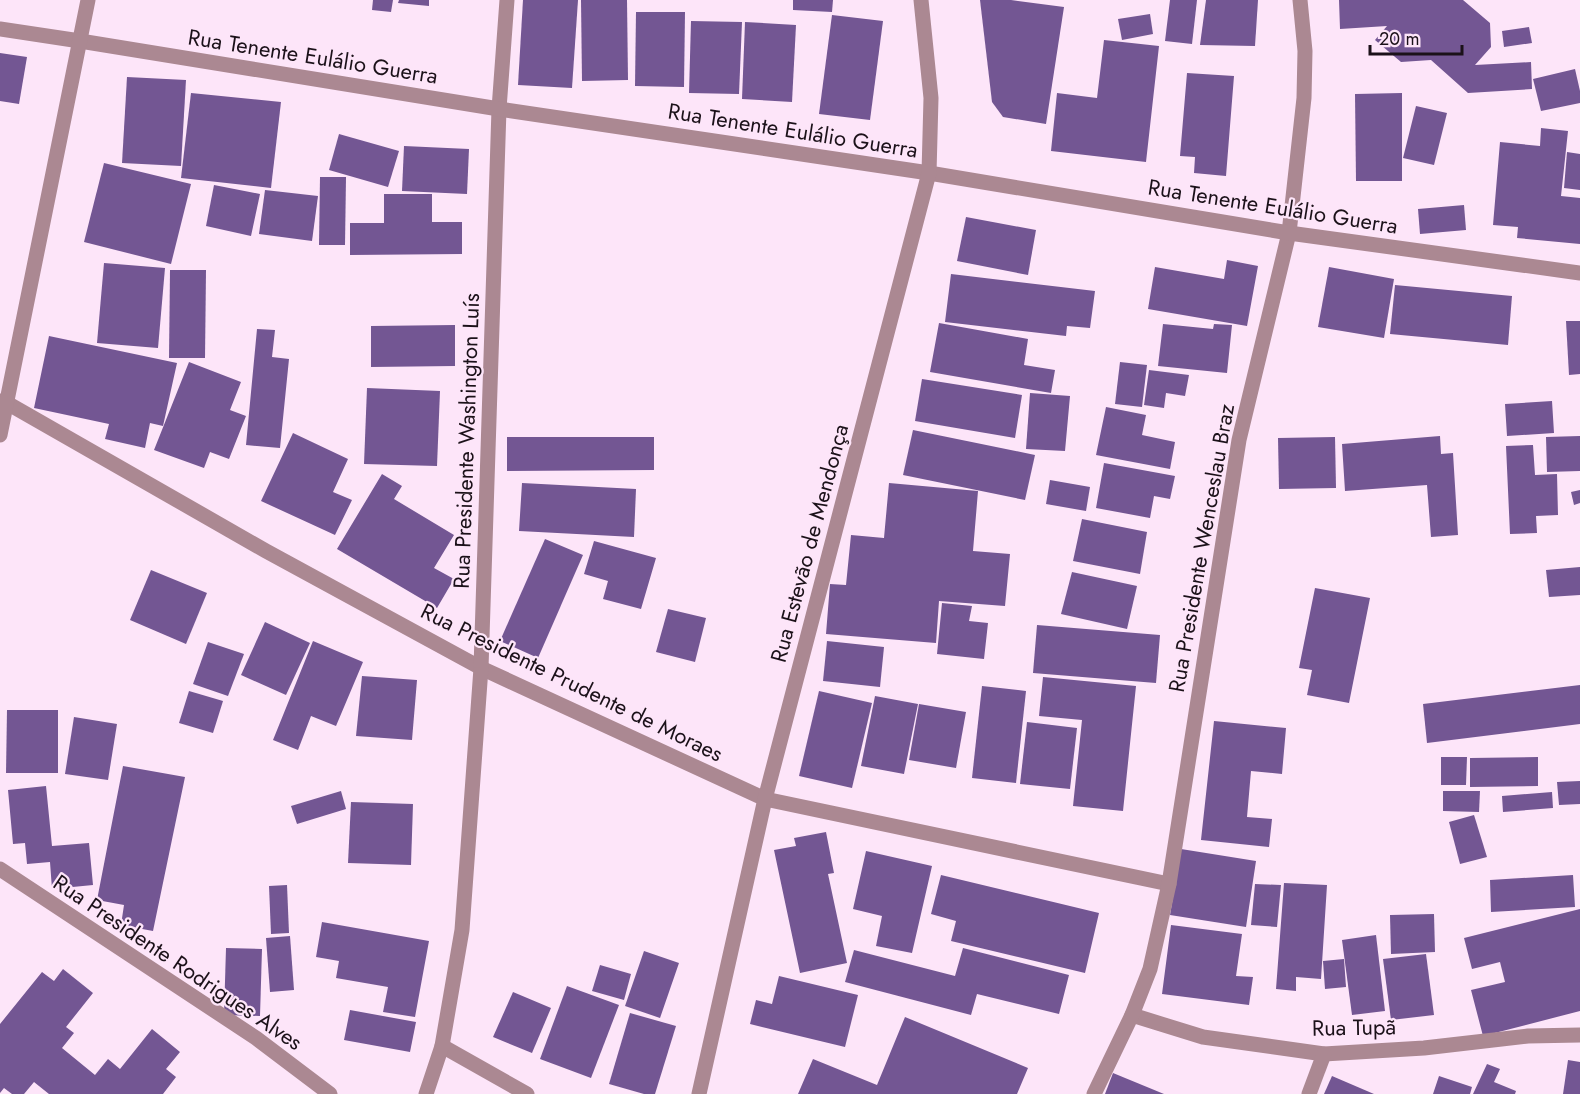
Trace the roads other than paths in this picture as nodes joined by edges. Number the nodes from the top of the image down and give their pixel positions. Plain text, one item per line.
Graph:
1 (88, 0) edge
2 (507, 0) edge
3 (921, 0) edge
4 (1300, 0) edge
5 (0, 29) edge
6 (80, 41) junction
7 (499, 109) junction
8 (929, 173) junction
9 (1289, 233) junction
10 (1580, 273) edge
11 (3, 402) edge
12 (0, 435) edge
13 (481, 668) junction
14 (765, 799) junction
15 (0, 869) edge
16 (1169, 884) junction
17 (1132, 1015) junction
18 (1580, 1035) edge
19 (442, 1046) junction
20 (1324, 1054) junction
21 (330, 1094) edge
22 (426, 1094) edge
23 (527, 1094) edge
24 (699, 1094) edge
25 (1094, 1094) edge
26 (1308, 1094) edge

1 - 6 street
2 - 7 street, Rua Presidente Washington Luís
3 - 8 street, Rua Estevão de Mendonça
4 - 9 street, Rua Presidente Wenceslau Braz
5 - 6 street, Rua Tenente Eulálio Guerra
6 - 7 street, Rua Tenente Eulálio Guerra
6 - 11 street
7 - 8 street, Rua Tenente Eulálio Guerra
7 - 13 street, Rua Presidente Washington Luís
8 - 9 street, Rua Tenente Eulálio Guerra
8 - 14 street, Rua Estevão de Mendonça
9 - 10 street, Rua Tenente Eulálio Guerra
9 - 16 street, Rua Presidente Wenceslau Braz
11 - 12 street
11 - 13 street, Rua Presidente Prudente de Moraes
13 - 14 street, Rua Presidente Prudente de Moraes
13 - 19 street, Rua Presidente Washington Luís
14 - 16 street, Rua Presidente Prudente de Moraes
14 - 24 street, Rua Estevão de Mendonça
15 - 21 street, Rua Presidente Rodrigues Alves
16 - 17 street, Rua Presidente Wenceslau Braz
17 - 20 street, Rua Tupã
17 - 25 street, Rua Presidente Wenceslau Braz
18 - 20 street, Rua Tupã
19 - 22 street, Rua Presidente Washington Luís
19 - 23 street
20 - 26 street

